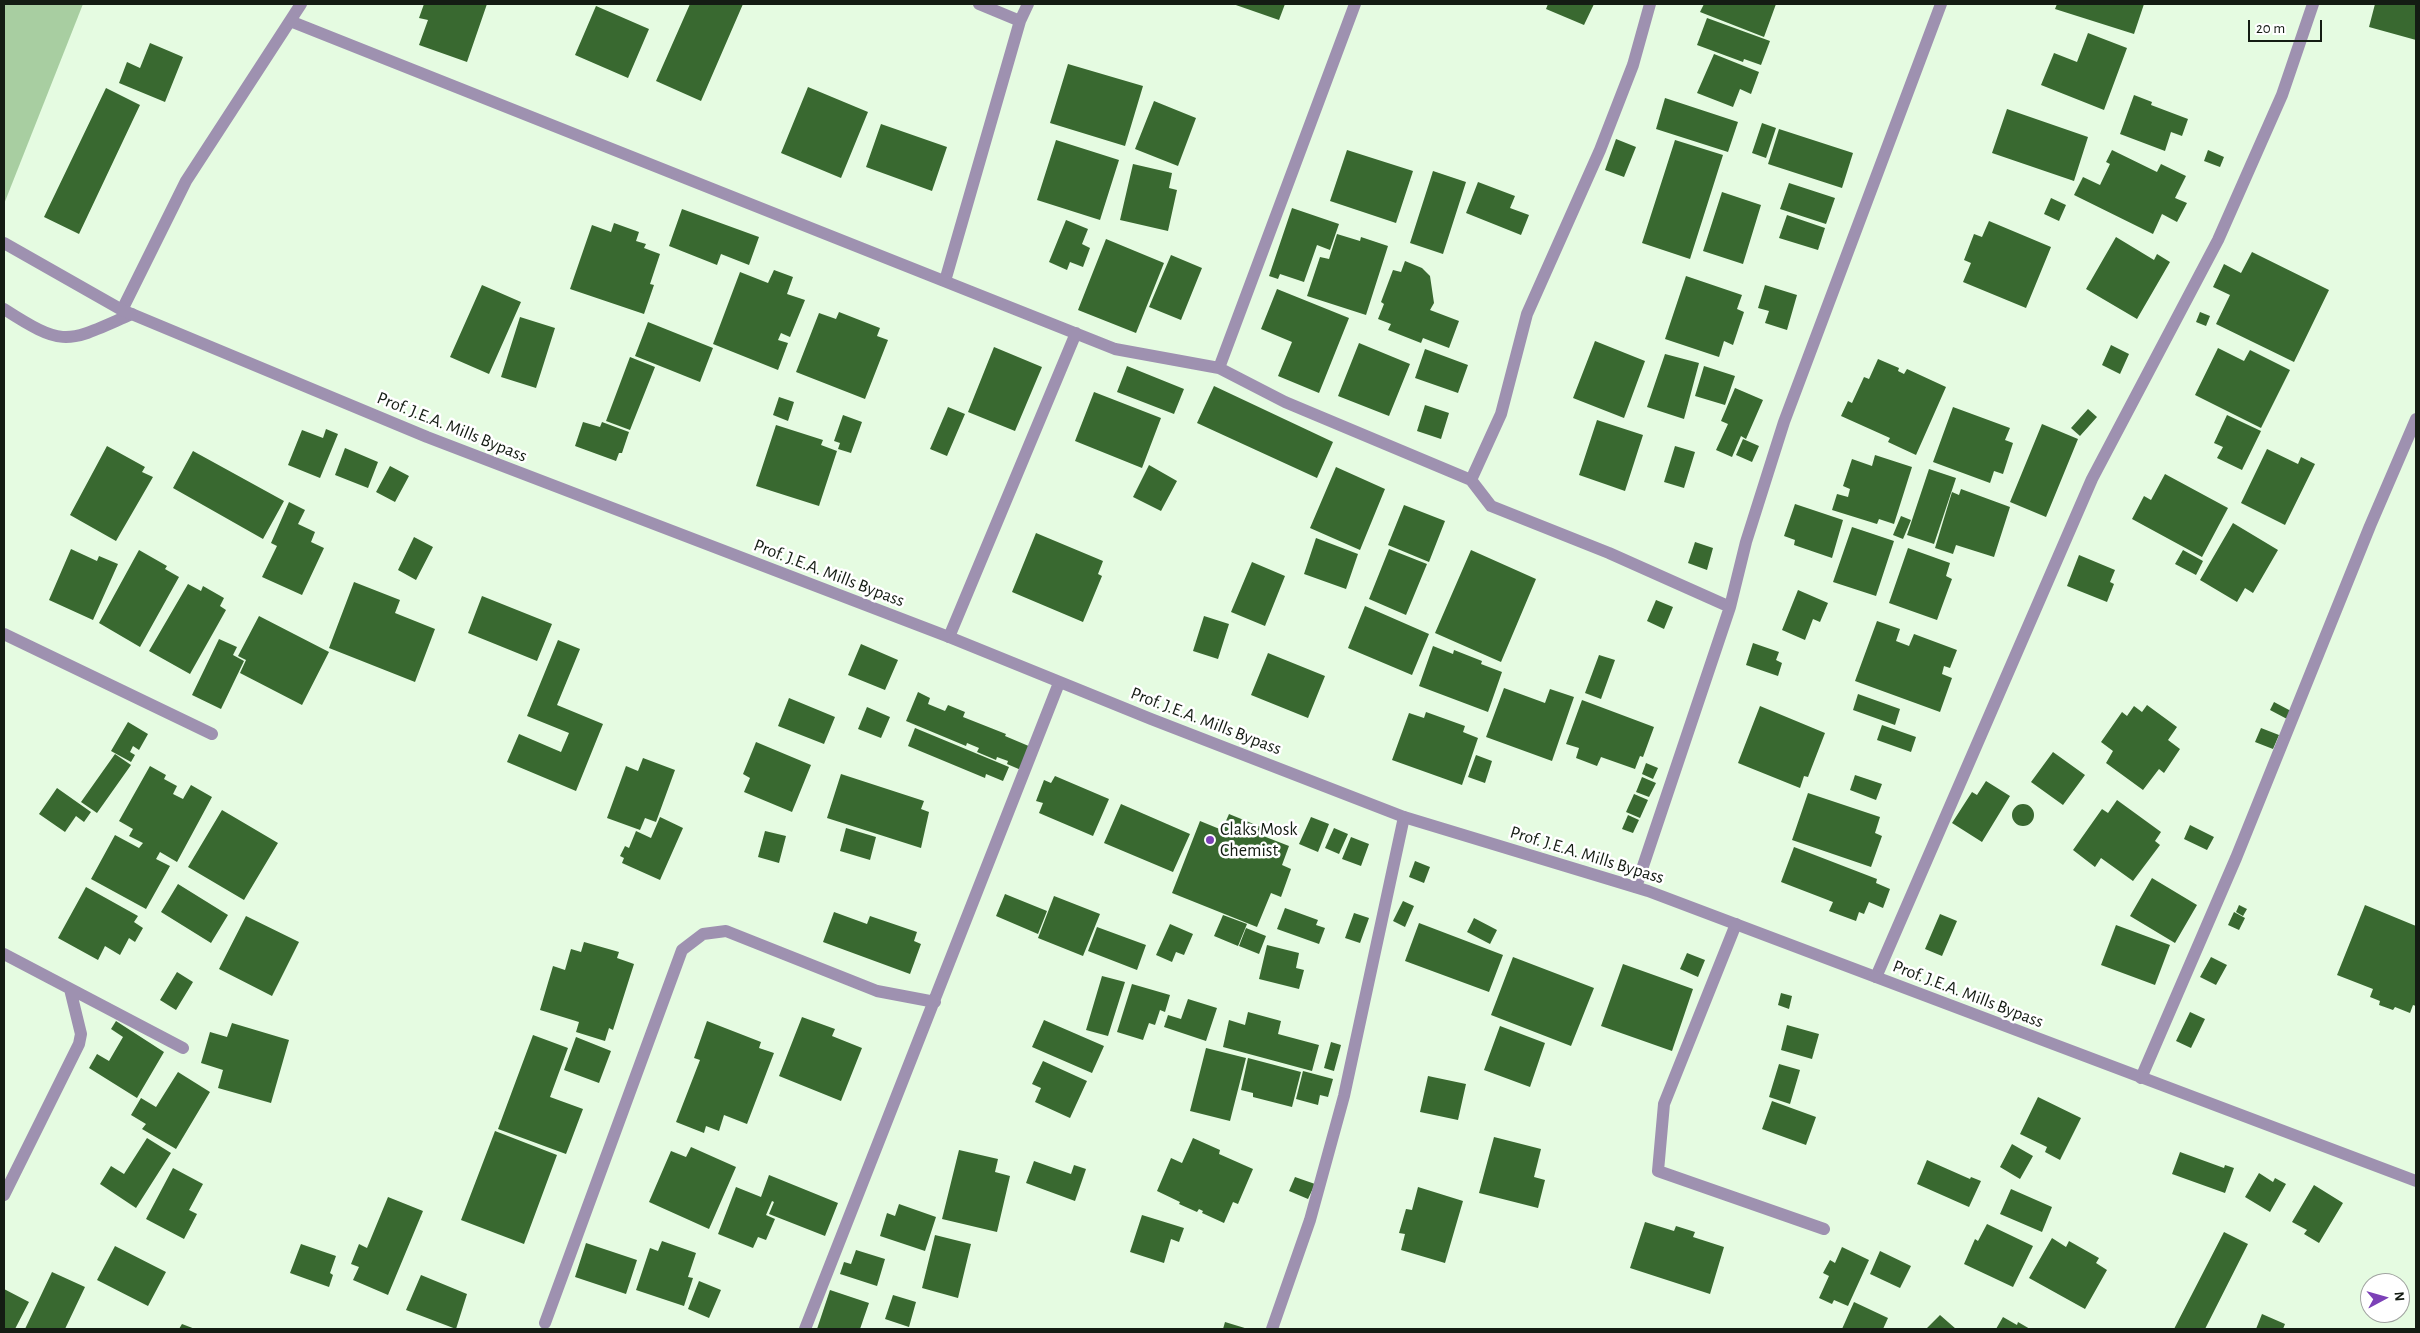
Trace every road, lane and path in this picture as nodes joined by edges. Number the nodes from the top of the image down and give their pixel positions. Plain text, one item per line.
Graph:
1 (301, 4) edge
2 (979, 4) edge
3 (1028, 4) edge
4 (1355, 4) edge
5 (1650, 4) edge
6 (1941, 4) edge
7 (2313, 4) edge
8 (290, 21) junction
9 (1020, 21) junction
10 (4, 243) edge
11 (945, 281) junction
12 (4, 309) edge
13 (127, 312) junction
14 (1076, 334) junction
15 (1219, 368) junction
16 (2416, 419) edge
17 (1471, 480) junction
18 (1730, 608) junction
19 (4, 634) edge
20 (949, 637) junction
21 (1059, 683) junction
22 (212, 734) dead end
23 (1404, 817) junction
24 (1636, 887) junction
25 (1736, 924) junction
26 (4, 954) edge
27 (1876, 977) junction
28 (70, 989) junction
29 (935, 1002) junction
30 (184, 1048) dead end
31 (2141, 1078) junction
32 (2416, 1181) edge
33 (4, 1194) edge
34 (1824, 1229) dead end
35 (545, 1323) dead end
36 (805, 1329) edge
37 (1272, 1329) edge

1 - 8 street
2 - 9 street
3 - 9 street
4 - 15 street
5 - 17 street
6 - 18 street
7 - 27 street
8 - 11 street
8 - 13 street
9 - 11 street
10 - 13 street, Prof. J.E.A. Mills Bypass
11 - 14 street
12 - 13 street
13 - 20 street, Prof. J.E.A. Mills Bypass
14 - 15 street
14 - 20 street
15 - 17 street
16 - 31 street
17 - 18 street
18 - 24 street
19 - 22 street
20 - 21 street, Prof. J.E.A. Mills Bypass
21 - 23 street, Prof. J.E.A. Mills Bypass
21 - 29 street
23 - 24 street, Prof. J.E.A. Mills Bypass
23 - 37 street
24 - 25 street, Prof. J.E.A. Mills Bypass
25 - 27 street, Prof. J.E.A. Mills Bypass
25 - 34 street
26 - 28 street
27 - 31 street, Prof. J.E.A. Mills Bypass
28 - 30 street
28 - 33 street
29 - 35 street
29 - 36 street
31 - 32 street, Prof. J.E.A. Mills Bypass

